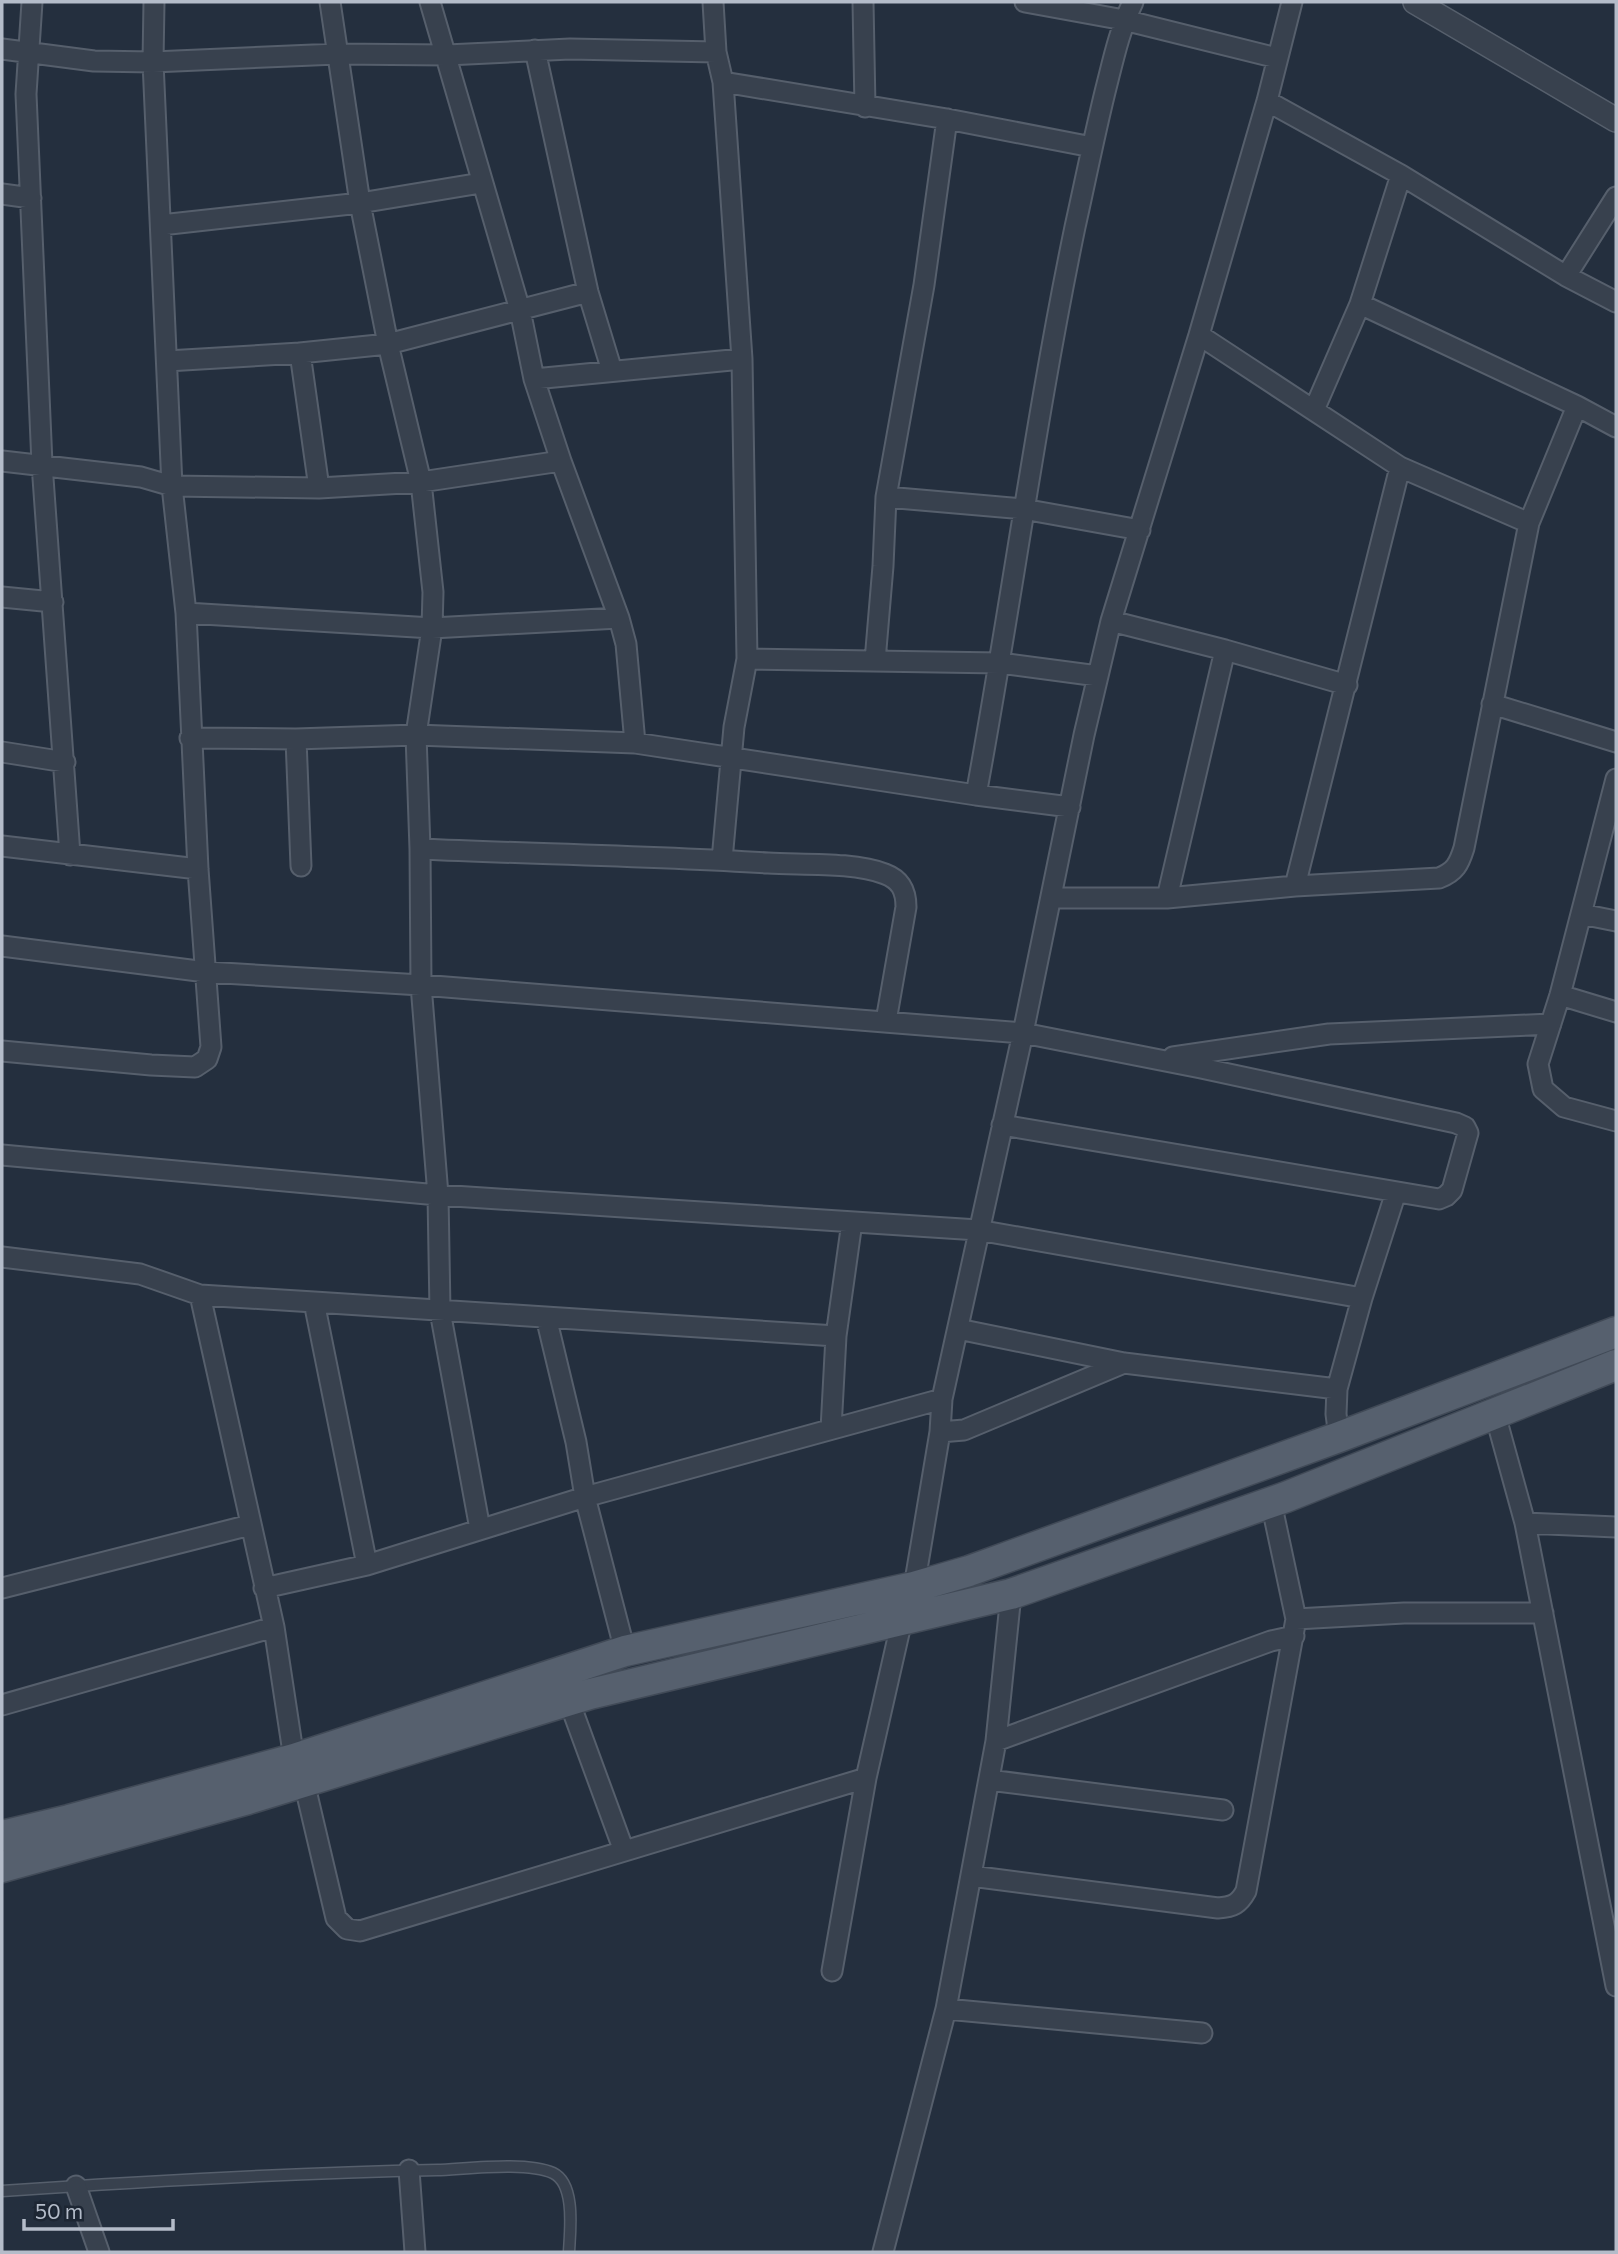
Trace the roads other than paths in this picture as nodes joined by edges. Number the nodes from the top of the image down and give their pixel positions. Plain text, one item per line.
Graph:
1 (32, 2) edge
2 (154, 2) edge
3 (330, 2) edge
4 (430, 2) edge
5 (713, 2) edge
6 (863, 2) edge
7 (1025, 2) edge
8 (1292, 2) edge
9 (1415, 2) edge
10 (1129, 11) edge
11 (2, 49) edge
12 (535, 50) junction
13 (716, 52) junction
14 (27, 53) junction
15 (337, 54) junction
16 (447, 55) junction
17 (1277, 58) junction
18 (153, 62) junction
19 (723, 82) junction
20 (1267, 101) junction
21 (865, 107) junction
22 (947, 119) junction
23 (1616, 120) edge
24 (1092, 147) junction
25 (1401, 175) junction
26 (481, 183) junction
27 (2, 194) edge
28 (1616, 197) edge
29 (31, 198) junction
30 (360, 203) junction
31 (161, 225) junction
32 (1566, 276) junction
33 (588, 292) junction
34 (1616, 302) edge
35 (1360, 304) junction
36 (520, 310) junction
37 (1199, 335) junction
38 (388, 344) junction
39 (300, 353) junction
40 (742, 359) junction
41 (167, 361) junction
42 (612, 371) junction
43 (534, 379) junction
44 (1577, 406) junction
45 (1314, 410) junction
46 (1616, 428) edge
47 (2, 461) edge
48 (561, 461) junction
49 (42, 464) junction
50 (1400, 467) junction
51 (421, 482) junction
52 (172, 486) junction
53 (318, 488) junction
54 (886, 497) junction
55 (1023, 509) junction
56 (1529, 523) junction
57 (1140, 530) junction
58 (2, 597) edge
59 (53, 602) junction
60 (186, 613) junction
61 (619, 618) junction
62 (1111, 621) junction
63 (432, 628) junction
64 (1225, 650) junction
65 (747, 659) junction
66 (875, 661) junction
67 (1000, 663) junction
68 (1098, 676) junction
69 (1347, 685) junction
70 (1492, 704) junction
71 (416, 735) junction
72 (190, 738) junction
73 (296, 739) junction
74 (1616, 742) edge
75 (635, 743) junction
76 (2, 752) edge
77 (733, 757) junction
78 (65, 762) junction
79 (1616, 779) edge
80 (976, 795) junction
81 (1070, 807) junction
82 (2, 846) edge
83 (421, 849) junction
84 (70, 855) junction
85 (722, 860) junction
86 (301, 866) dead end
87 (198, 869) junction
88 (1296, 886) junction
89 (1051, 898) junction
90 (1167, 898) junction
91 (1581, 914) junction
92 (1616, 920) edge
93 (2, 946) edge
94 (206, 972) junction
95 (421, 985) junction
96 (1560, 995) junction
97 (1616, 1012) edge
98 (886, 1021) junction
99 (1551, 1024) junction
100 (1023, 1033) junction
101 (2, 1051) edge
102 (1158, 1059) junction
103 (1616, 1121) edge
104 (1002, 1125) junction
105 (2, 1155) edge
106 (1396, 1192) junction
107 (438, 1195) junction
108 (852, 1222) junction
109 (978, 1230) junction
110 (2, 1257) edge
111 (200, 1295) junction
112 (1362, 1298) junction
113 (314, 1302) junction
114 (440, 1311) junction
115 (546, 1317) junction
116 (958, 1329) junction
117 (1616, 1332) edge
118 (836, 1336) junction
119 (1124, 1363) junction
120 (1616, 1365) edge
121 (1337, 1389) junction
122 (942, 1399) junction
123 (1495, 1414) junction
124 (831, 1429) junction
125 (940, 1432) junction
126 (1339, 1437) junction
127 (585, 1497) junction
128 (1271, 1502) junction
129 (1525, 1522) junction
130 (250, 1525) junction
131 (1616, 1527) edge
132 (480, 1529) junction
133 (367, 1565) junction
134 (914, 1587) junction
135 (2, 1588) edge
136 (264, 1588) junction
137 (1011, 1594) junction
138 (1543, 1613) junction
139 (902, 1620) junction
140 (274, 1627) junction
141 (1295, 1627) junction
142 (625, 1651) junction
143 (569, 1701) junction
144 (2, 1705) edge
145 (996, 1741) junction
146 (299, 1771) junction
147 (866, 1778) junction
148 (989, 1780) junction
149 (1223, 1810) dead end
150 (2, 1836) edge
151 (624, 1851) junction
152 (2, 1867) edge
153 (971, 1876) junction
154 (832, 1972) dead end
155 (1616, 1986) edge
156 (946, 2008) junction
157 (1202, 2033) dead end
158 (409, 2171) junction
159 (76, 2186) junction
160 (2, 2191) edge
161 (99, 2252) edge
162 (415, 2252) edge
163 (569, 2252) edge
164 (883, 2252) edge

1 - 14 street
2 - 18 street
3 - 15 street
4 - 16 street
5 - 13 street
6 - 21 street
7 - 10 street
8 - 17 street
9 - 23 street
10 - 17 street
10 - 24 street
11 - 14 street
12 - 13 street
12 - 16 street
12 - 33 street
13 - 19 street
14 - 18 street
14 - 29 street
15 - 16 street
15 - 18 street
15 - 30 street
16 - 26 street
17 - 20 street
18 - 31 street
19 - 21 street
19 - 40 street
20 - 25 street
20 - 37 street
21 - 22 street
22 - 24 street
22 - 54 street
24 - 55 street
25 - 32 street
25 - 35 street
26 - 30 street
26 - 36 street
27 - 29 street
28 - 32 street
29 - 49 street
30 - 31 street
30 - 38 street
31 - 41 street
32 - 34 street
33 - 36 street
33 - 42 street
35 - 44 street
35 - 45 street
36 - 38 street
36 - 43 street
37 - 45 street
37 - 57 street
38 - 39 street
38 - 51 street
39 - 41 street
39 - 53 street
40 - 42 street
40 - 65 street
41 - 52 street
42 - 43 street
43 - 48 street
44 - 46 street
44 - 56 street
45 - 50 street
47 - 49 street
48 - 51 street
48 - 61 street
49 - 52 street
49 - 59 street
50 - 56 street
50 - 69 street
51 - 53 street
51 - 63 street
52 - 53 street
52 - 60 street
54 - 55 street
54 - 66 street
55 - 57 street
55 - 67 street
56 - 70 street
57 - 62 street
58 - 59 street
59 - 78 street
60 - 63 street
60 - 72 street
61 - 63 street
61 - 75 street
62 - 64 street
62 - 68 street
63 - 71 street
64 - 69 street
64 - 90 street
65 - 66 street
65 - 77 street
66 - 67 street
67 - 68 street
67 - 80 street
68 - 81 street
69 - 88 street
70 - 74 street
70 - 88 street
71 - 73 street
71 - 75 street
71 - 83 street
72 - 73 street
72 - 87 street
73 - 86 street
75 - 77 street
76 - 78 street
77 - 80 street
77 - 85 street
78 - 84 street
79 - 91 street
80 - 81 street
81 - 89 street
82 - 84 street
83 - 85 street
83 - 95 street
84 - 87 street
85 - 98 street
87 - 94 street
88 - 90 street
89 - 90 street
89 - 100 street
91 - 92 street
91 - 96 street
93 - 94 street
94 - 95 street
94 - 101 street
95 - 98 street
95 - 107 street
96 - 97 street
96 - 99 street
98 - 100 street
99 - 102 street
99 - 103 street
100 - 102 street
100 - 104 street
102 - 106 street
104 - 106 street
104 - 109 street
105 - 107 street
106 - 112 street
107 - 108 street
107 - 114 street
108 - 109 street
108 - 118 street
109 - 112 street
109 - 116 street
110 - 111 street
111 - 113 street
111 - 130 street
112 - 121 street
113 - 114 street
113 - 133 street
114 - 115 street
114 - 132 street
115 - 118 street
115 - 127 street
116 - 119 street
116 - 122 street
117 - 126 main road
118 - 124 street
119 - 121 street
119 - 125 street
120 - 123 main road
121 - 126 street
122 - 124 street
122 - 125 street
123 - 128 main road
123 - 129 street
124 - 127 street
125 - 134 street
126 - 134 main road
127 - 132 street
127 - 142 street
128 - 137 main road
128 - 141 street
129 - 131 street
129 - 138 street
130 - 135 street
130 - 136 street
132 - 133 street
133 - 136 street
134 - 142 main road
136 - 140 street
137 - 139 main road
137 - 145 street
138 - 141 street
138 - 155 street
139 - 143 main road
139 - 147 street
140 - 144 street
140 - 146 street
141 - 145 street
141 - 153 street
142 - 146 main road
143 - 146 main road
143 - 151 street
145 - 148 street
146 - 150 main road
146 - 151 street
146 - 152 main road
147 - 151 street
147 - 154 street
148 - 149 street
148 - 153 street
153 - 156 street
156 - 157 street
156 - 164 street
158 - 159 lane
158 - 162 street
158 - 163 lane
159 - 160 lane
159 - 161 street

